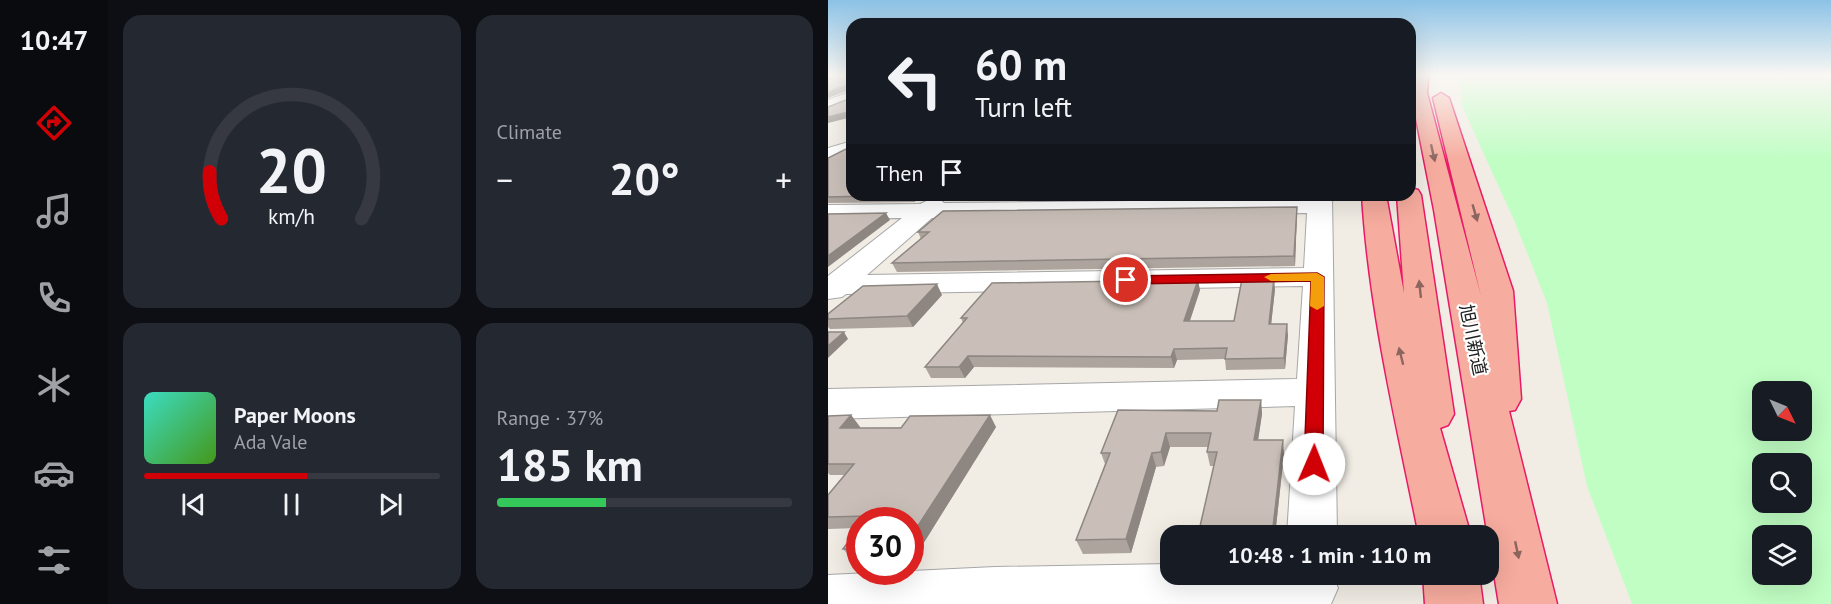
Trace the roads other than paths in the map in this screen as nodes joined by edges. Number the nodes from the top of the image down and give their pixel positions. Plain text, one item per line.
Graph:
1 (1422, 104) edge
2 (1443, 104) edge
3 (846, 149) edge
4 (828, 154) edge
5 (828, 162) edge
6 (846, 162) edge
7 (1191, 201) edge
8 (1319, 201) edge
9 (1374, 201) edge
10 (1410, 201) edge
11 (936, 203) edge
12 (828, 212) edge
13 (1317, 277) junction
14 (831, 288) edge
15 (1316, 392) junction
16 (828, 404) edge
17 (1505, 498) junction
18 (1312, 525) edge
19 (1443, 525) edge
20 (1445, 525) edge
21 (1452, 585) edge
22 (1311, 589) edge
23 (993, 599) edge
24 (828, 602) edge
25 (1454, 604) edge
26 (1528, 604) edge

1 -> 17 highway, 旭川新道
2 -> 17 highway
3 - 4 street
5 - 6 street
7 - 11 street
8 - 13 street
19 -> 9 highway
20 -> 10 highway
11 - 12 street
11 - 14 street
13 - 14 street
13 - 15 street
15 - 16 street
15 - 18 street
17 -> 26 highway, 旭川新道
21 - 25 highway
22 - 23 street
23 - 24 street

